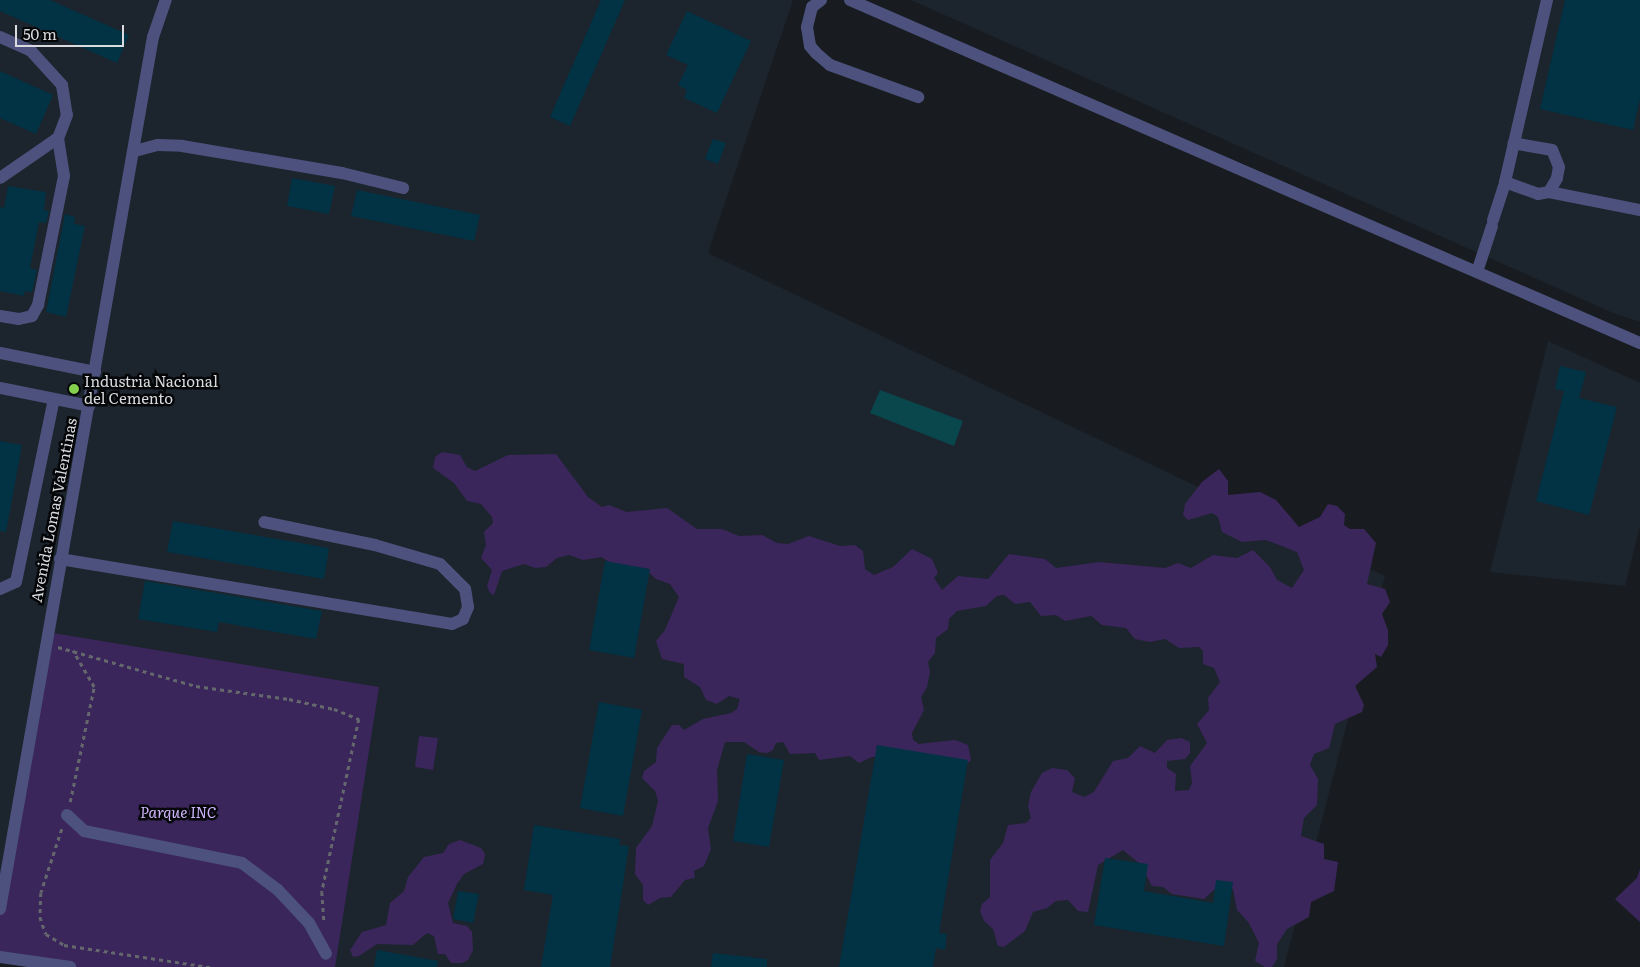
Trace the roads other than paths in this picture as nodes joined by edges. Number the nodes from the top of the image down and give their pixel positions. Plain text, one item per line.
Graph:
1 (166, 0) edge
2 (821, 0) edge
3 (850, 0) edge
4 (1547, 0) edge
5 (0, 37) edge
6 (918, 98) dead end
7 (58, 138) junction
8 (1514, 143) junction
9 (135, 151) junction
10 (0, 178) edge
11 (1505, 182) junction
12 (403, 188) dead end
13 (1550, 192) junction
14 (1640, 210) edge
15 (1477, 272) junction
16 (0, 316) edge
17 (1640, 343) edge
18 (0, 353) edge
19 (94, 372) junction
20 (0, 388) edge
21 (54, 399) junction
22 (88, 406) junction
23 (264, 522) dead end
24 (60, 559) junction
25 (0, 588) edge
26 (67, 815) road end
27 (0, 909) edge
28 (326, 954) dead end
29 (0, 957) edge
30 (70, 967) edge

1 - 9 street, Avenida Lomas Valentinas
2 - 6 street
3 - 15 street
4 - 8 street
5 - 7 street
7 - 10 street
7 - 16 street
8 - 11 street
8 - 13 street
9 - 12 street
9 - 19 street, Avenida Lomas Valentinas
11 - 13 street
11 - 15 street
13 - 14 street
15 - 17 street
18 - 19 street
19 - 22 street, Avenida Lomas Valentinas
20 - 21 street
21 - 22 street
21 - 25 street
22 - 24 street, Avenida Lomas Valentinas
23 - 24 street
24 - 27 street, Avenida Lomas Valentinas
26 - 28 street
29 - 30 street

